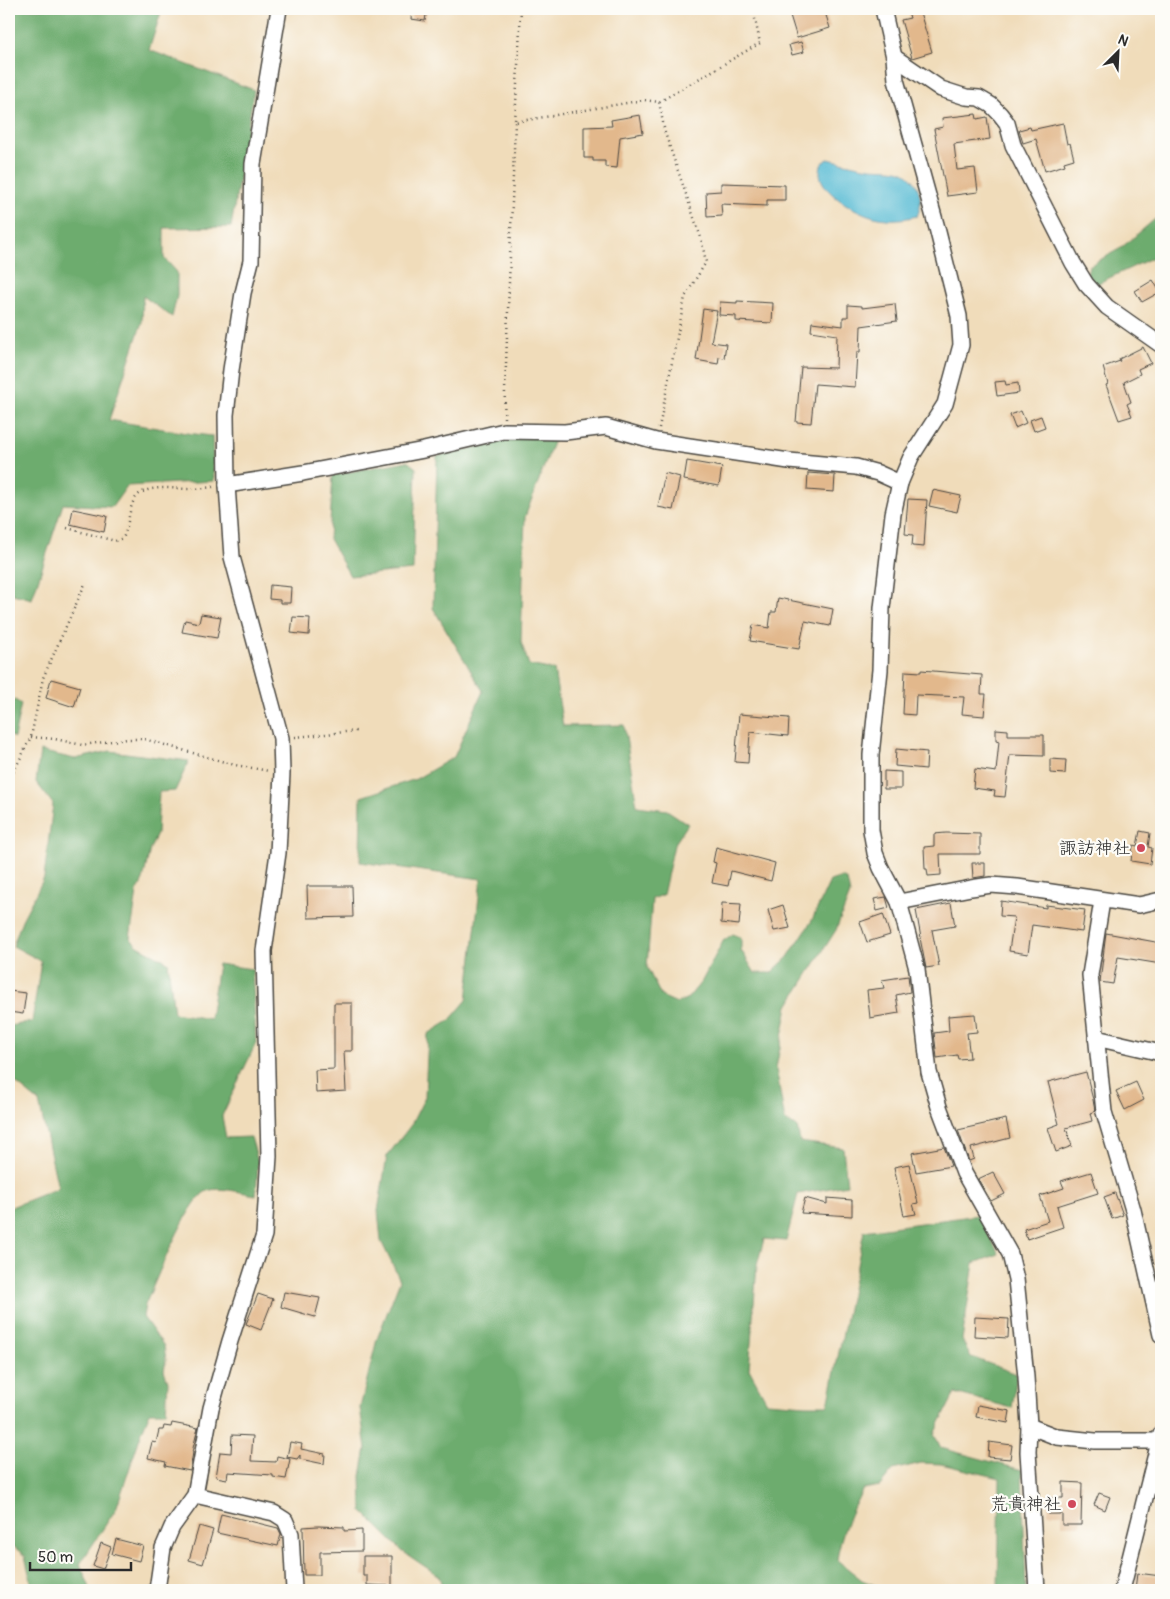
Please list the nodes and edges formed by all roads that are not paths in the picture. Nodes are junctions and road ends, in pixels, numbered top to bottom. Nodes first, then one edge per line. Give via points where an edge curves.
1 (279, 9) edge
2 (883, 9) edge
3 (894, 57) junction
4 (1161, 345) edge
5 (900, 483) junction
6 (227, 485) junction
7 (1161, 900) edge
8 (1102, 901) junction
9 (899, 902) junction
10 (1096, 1038) junction
11 (1161, 1053) edge
12 (1161, 1335) edge
13 (1029, 1426) junction
14 (1161, 1439) edge
15 (195, 1495) junction
16 (157, 1590) edge
17 (294, 1590) edge
18 (1037, 1590) edge
19 (1122, 1590) edge

1 - 6 street via 253,164 251,261 243,293 226,415
2 - 3 street
3 - 4 street via 941,89 979,98 1000,114 1086,284 1107,307
3 - 5 street via 896,80 959,316 960,345 945,404 911,457
5 - 6 street via 856,467 656,441 606,427 565,432 504,431 303,474
5 - 9 street via 893,514 882,608 870,786 875,853
6 - 15 street via 232,557 281,738 282,772 278,853 264,951 269,1156 264,1235 211,1408
7 - 8 street via 1138,905
8 - 9 street via 1017,886 991,885
8 - 10 street via 1090,975
9 - 13 street via 917,969 929,1072 939,1107 964,1173 1010,1254 1020,1314
10 - 11 street
10 - 12 street via 1104,1112 1133,1210
13 - 14 street via 1057,1437 1095,1442
13 - 18 street
14 - 19 street
15 - 16 street via 172,1527 163,1548
15 - 17 street via 274,1513 286,1520 291,1534

